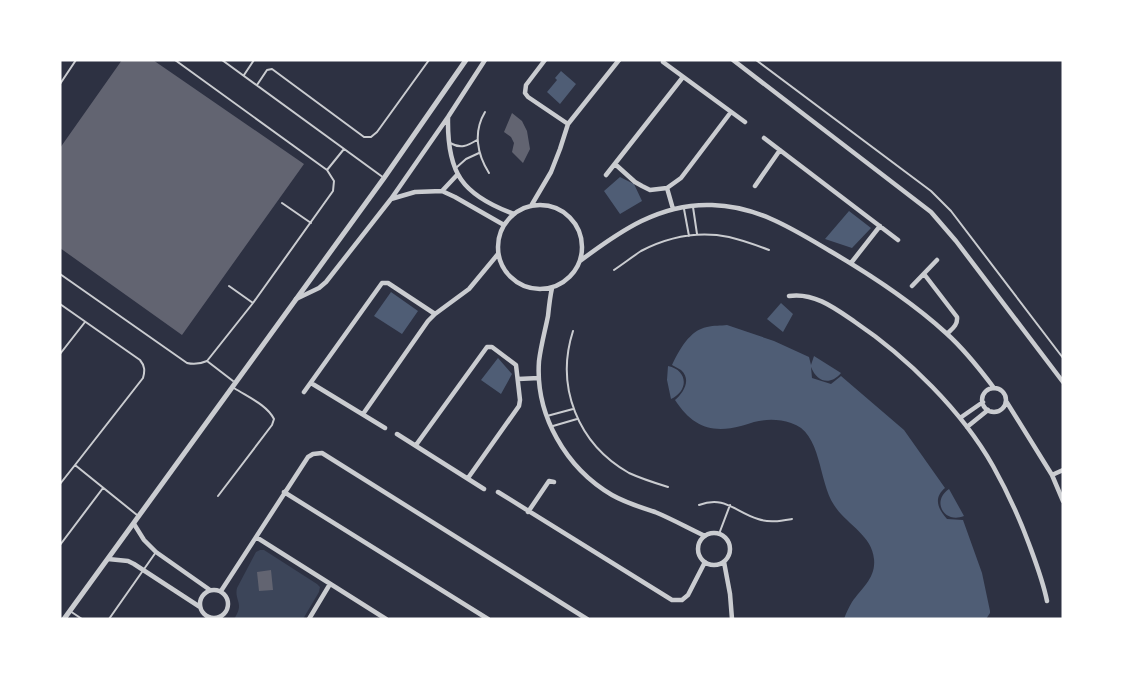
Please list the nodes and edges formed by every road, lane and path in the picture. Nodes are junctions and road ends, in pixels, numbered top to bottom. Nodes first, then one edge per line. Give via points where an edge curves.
1 (76, 60) edge
2 (175, 60) edge
3 (222, 60) edge
4 (231, 60) edge
5 (254, 60) edge
6 (429, 60) edge
7 (466, 60) edge
8 (485, 60) edge
9 (545, 60) edge
10 (619, 60) edge
11 (733, 60) edge
12 (756, 60) edge
13 (663, 62) dead end
14 (227, 64) junction
15 (243, 76) junction
16 (683, 77) junction
17 (60, 84) edge
18 (257, 85) junction
19 (485, 112) dead end
20 (731, 112) junction
21 (448, 117) junction
22 (745, 122) dead end
23 (568, 124) junction
24 (764, 138) dead end
25 (477, 140) junction
26 (448, 142) junction
27 (344, 149) junction
28 (780, 150) junction
29 (480, 153) junction
30 (615, 164) junction
31 (455, 169) junction
32 (327, 170) junction
33 (489, 173) dead end
34 (457, 175) junction
35 (606, 175) dead end
36 (384, 178) junction
37 (755, 186) dead end
38 (668, 188) junction
39 (442, 191) junction
40 (391, 199) junction
41 (282, 203) dead end
42 (531, 206) junction
43 (693, 206) junction
44 (683, 207) junction
45 (673, 209) junction
46 (514, 214) junction
47 (311, 223) junction
48 (504, 225) junction
49 (880, 226) junction
50 (697, 234) junction
51 (688, 236) junction
52 (898, 240) dead end
53 (769, 250) dead end
54 (498, 254) junction
55 (937, 260) dead end
56 (580, 261) junction
57 (851, 263) junction
58 (614, 270) dead end
59 (60, 274) edge
60 (924, 274) junction
61 (229, 286) dead end
62 (912, 286) dead end
63 (552, 288) junction
64 (789, 296) dead end
65 (296, 299) junction
66 (253, 303) junction
67 (60, 304) edge
68 (435, 314) junction
69 (85, 321) junction
70 (573, 331) dead end
71 (947, 334) junction
72 (60, 354) edge
73 (1063, 358) edge
74 (207, 361) junction
75 (539, 378) junction
76 (518, 379) junction
77 (1063, 382) edge
78 (311, 383) junction
79 (233, 385) junction
80 (994, 388) junction
81 (304, 392) dead end
82 (1006, 401) junction
83 (983, 402) junction
84 (573, 409) junction
85 (988, 410) junction
86 (363, 414) junction
87 (547, 416) junction
88 (960, 418) junction
89 (577, 419) junction
90 (551, 427) junction
91 (967, 427) junction
92 (385, 428) dead end
93 (397, 434) dead end
94 (416, 445) junction
95 (75, 465) junction
96 (1063, 470) edge
97 (1052, 475) junction
98 (468, 478) junction
99 (554, 482) dead end
100 (60, 484) edge
101 (668, 487) dead end
102 (103, 488) junction
103 (484, 489) dead end
104 (284, 492) junction
105 (498, 492) dead end
106 (218, 496) dead end
107 (1063, 501) edge
108 (699, 505) dead end
109 (730, 505) junction
110 (528, 512) junction
111 (139, 517) junction
112 (792, 519) dead end
113 (134, 524) junction
114 (719, 534) junction
115 (705, 536) junction
116 (256, 537) junction
117 (60, 545) edge
118 (156, 552) junction
119 (108, 559) junction
120 (705, 562) junction
121 (724, 562) junction
122 (144, 570) junction
123 (330, 584) junction
124 (210, 590) junction
125 (221, 591) junction
126 (1047, 601) dead end
127 (200, 608) junction
128 (70, 611) junction
129 (203, 617) edge
130 (64, 619) edge
131 (82, 619) edge
132 (109, 619) edge
133 (309, 619) edge
134 (386, 619) edge
135 (488, 619) edge
136 (586, 619) edge
137 (732, 619) edge

1 - 17 lane
2 - 32 lane
3 - 14 lane
4 - 14 lane
5 - 15 lane
6 - 18 lane via 371,137 364,137 272,69
7 - 36 street
8 - 21 street
9 - 23 street via 526,85 525,93
10 - 23 street
11 - 77 street via 931,212
12 - 73 lane via 931,191 951,211
13 - 16 street
14 - 15 lane
15 - 18 lane
16 - 20 street
16 - 30 street
18 - 27 lane
19 - 25 lane via 478,125
20 - 22 street
20 - 38 street via 681,178
21 - 26 street
21 - 40 street
23 - 42 street via 551,172
24 - 28 street
25 - 26 lane via 461,147
25 - 29 lane
26 - 31 street
27 - 32 lane
27 - 36 lane
28 - 37 street
28 - 49 street
29 - 31 lane
29 - 33 lane
30 - 35 street
30 - 38 street via 650,190
31 - 34 street
32 - 47 lane via 334,181 333,191
34 - 39 street
34 - 46 street via 481,199
36 - 65 street
38 - 45 street
39 - 40 street via 415,192
39 - 48 street
40 - 65 street via 326,282
41 - 47 lane
42 - 46 street
42 - 56 street via 544,205 567,214 581,236
43 - 44 street
43 - 50 lane
43 - 57 street via 751,210 792,228
44 - 45 street
44 - 51 lane
45 - 56 street via 638,222
46 - 48 street
47 - 66 lane
48 - 54 street
49 - 52 street
49 - 57 street
50 - 51 lane
50 - 53 lane via 729,237
51 - 58 lane via 652,246
54 - 63 street via 503,268 524,287
54 - 68 street via 469,289
55 - 60 street
56 - 63 street via 569,278
57 - 71 street via 894,291
59 - 74 lane via 187,363
60 - 62 street
60 - 71 street via 957,316 956,325
61 - 66 lane
63 - 75 street
64 - 88 street via 807,296 824,303 868,330 917,372
65 - 79 street
66 - 74 lane
67 - 69 lane
68 - 78 street via 382,283
68 - 86 street
69 - 72 lane
69 - 95 lane via 140,360 144,372
70 - 84 lane via 567,371
71 - 80 street
74 - 79 lane
75 - 76 street
75 - 87 street
76 - 94 street via 516,365 488,346
76 - 98 street via 519,406
78 - 81 street
78 - 86 street
79 - 106 lane via 274,419
79 - 111 street
80 - 82 street via 1002,390
80 - 83 street via 984,394
82 - 85 street via 999,410
82 - 97 street
83 - 85 street
83 - 88 street
84 - 87 lane
84 - 89 lane
85 - 91 street
86 - 92 street
87 - 90 street
88 - 91 street
89 - 90 lane
89 - 101 lane via 597,447 620,467
90 - 115 street via 568,455 597,485 630,504
91 - 126 street via 992,464 1020,520
93 - 94 street
94 - 98 street
95 - 100 lane
95 - 102 lane
96 - 97 street
97 - 107 street
98 - 103 street
99 - 110 street via 549,481
102 - 111 lane
102 - 117 lane
104 - 116 street
104 - 135 street
104 - 136 street via 308,457 322,453
105 - 110 street
108 - 109 lane via 716,501
109 - 112 lane via 764,521
109 - 114 lane
110 - 120 street via 675,601 688,595
111 - 113 street
113 - 118 street
113 - 119 street
114 - 115 street
114 - 121 street via 727,539 730,549
115 - 120 street via 698,547
116 - 123 street
116 - 125 street
118 - 122 lane
118 - 124 street
119 - 122 street via 128,561
119 - 128 street
120 - 121 street
121 - 137 street
122 - 127 street
122 - 132 lane
123 - 133 street
123 - 134 street
124 - 125 street
124 - 127 street via 202,594
125 - 129 street via 227,598 226,612 214,618
127 - 129 street
128 - 130 street
128 - 131 lane

